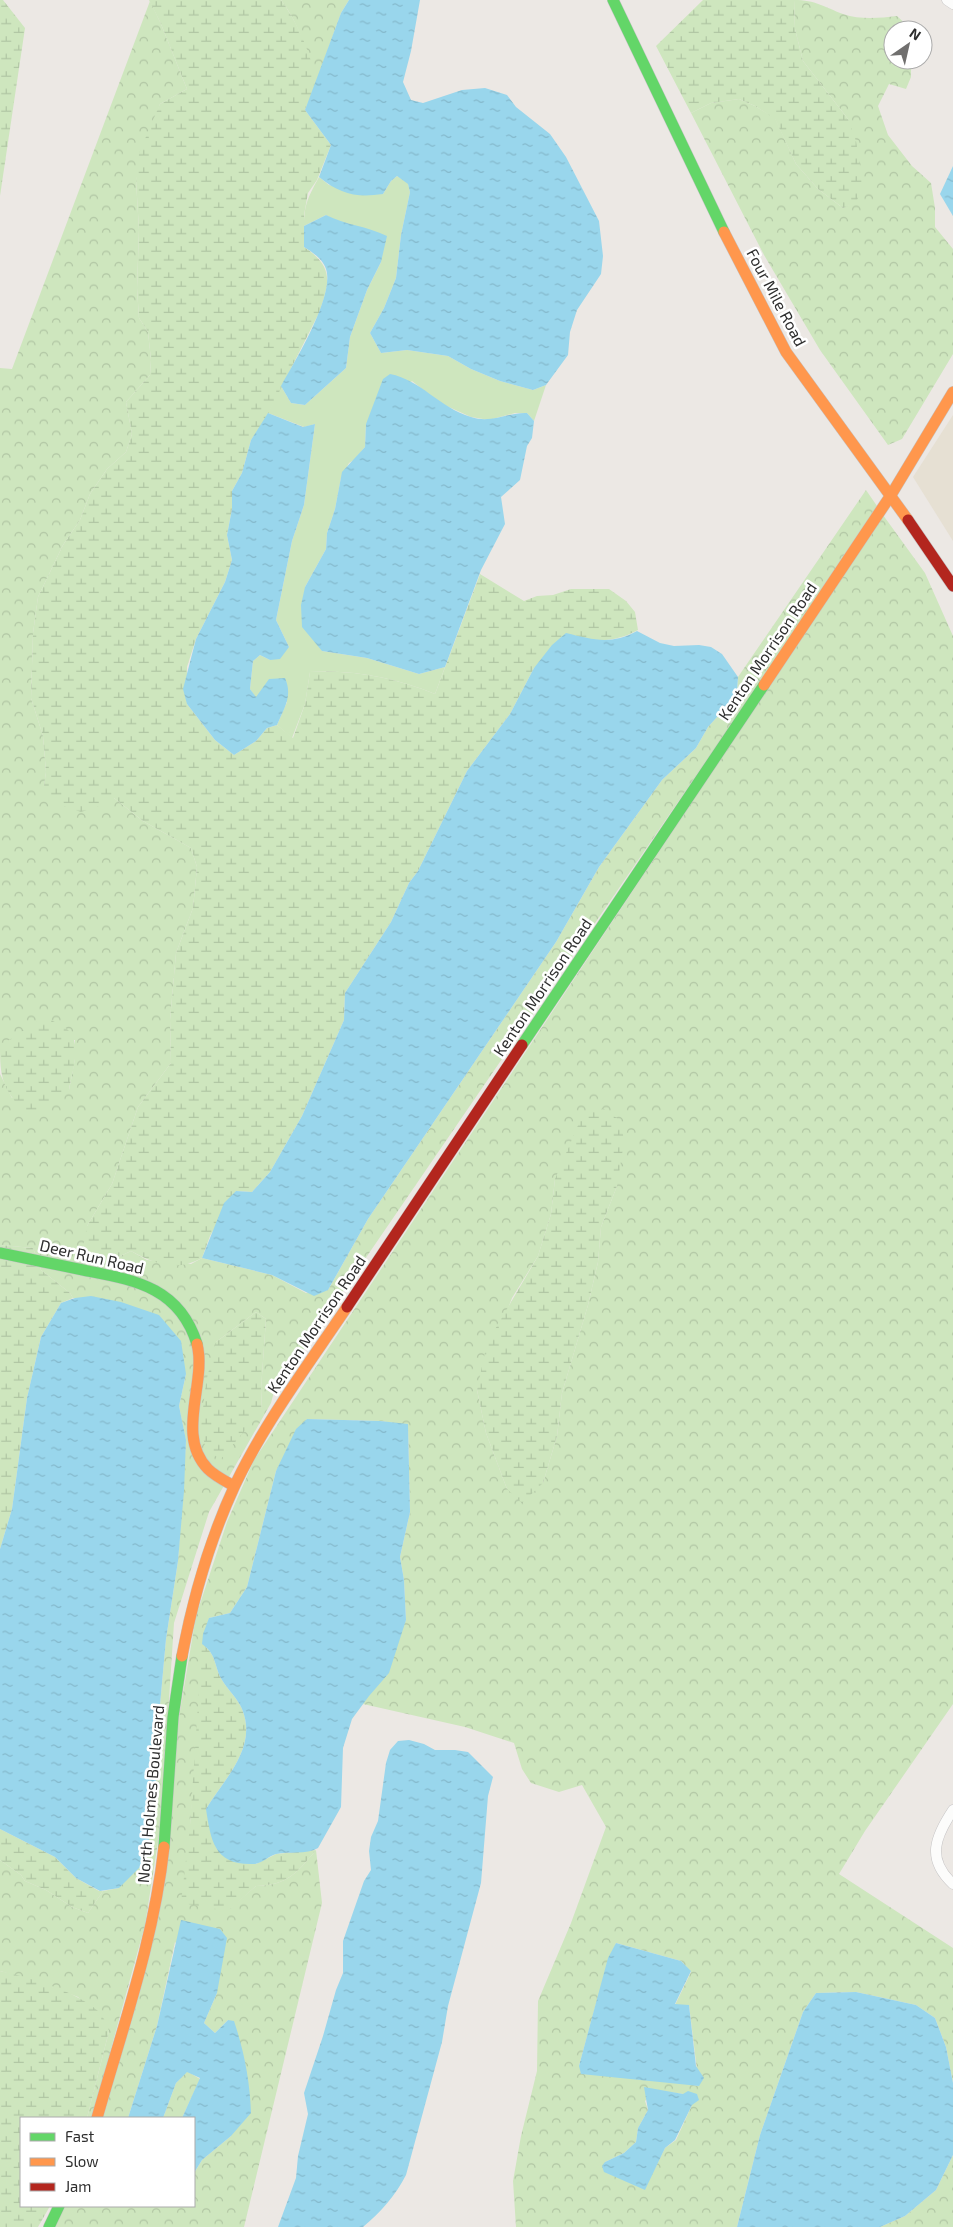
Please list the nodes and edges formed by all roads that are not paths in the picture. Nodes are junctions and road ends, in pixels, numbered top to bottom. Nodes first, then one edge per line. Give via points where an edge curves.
1 (613, 0) edge
2 (946, 0) edge
3 (953, 4) edge
4 (953, 392) edge
5 (890, 495) junction
6 (953, 586) edge
7 (0, 1253) edge
8 (234, 1486) junction
9 (190, 1617) joint
10 (953, 1810) edge
11 (953, 1884) edge
12 (97, 2117) edge
13 (59, 2207) edge
14 (49, 2227) edge

1 - 5 main road, Four Mile Road via 719,222 786,352
2 - 3 street
4 - 5 main road, Kenton Morrison Road
5 - 6 main road, Four Mile Road
5 - 8 main road, Kenton Morrison Road via 285,1400
7 - 8 main road, Deer Run Road via 136,1281 167,1297 185,1318 199,1352 192,1430 195,1447 204,1465
8 - 9 main road, Kenton Morrison Road
9 - 12 main road, North Holmes Boulevard via 179,1670 157,1892
10 - 11 street via 940,1829 935,1848 940,1869
13 - 14 main road

